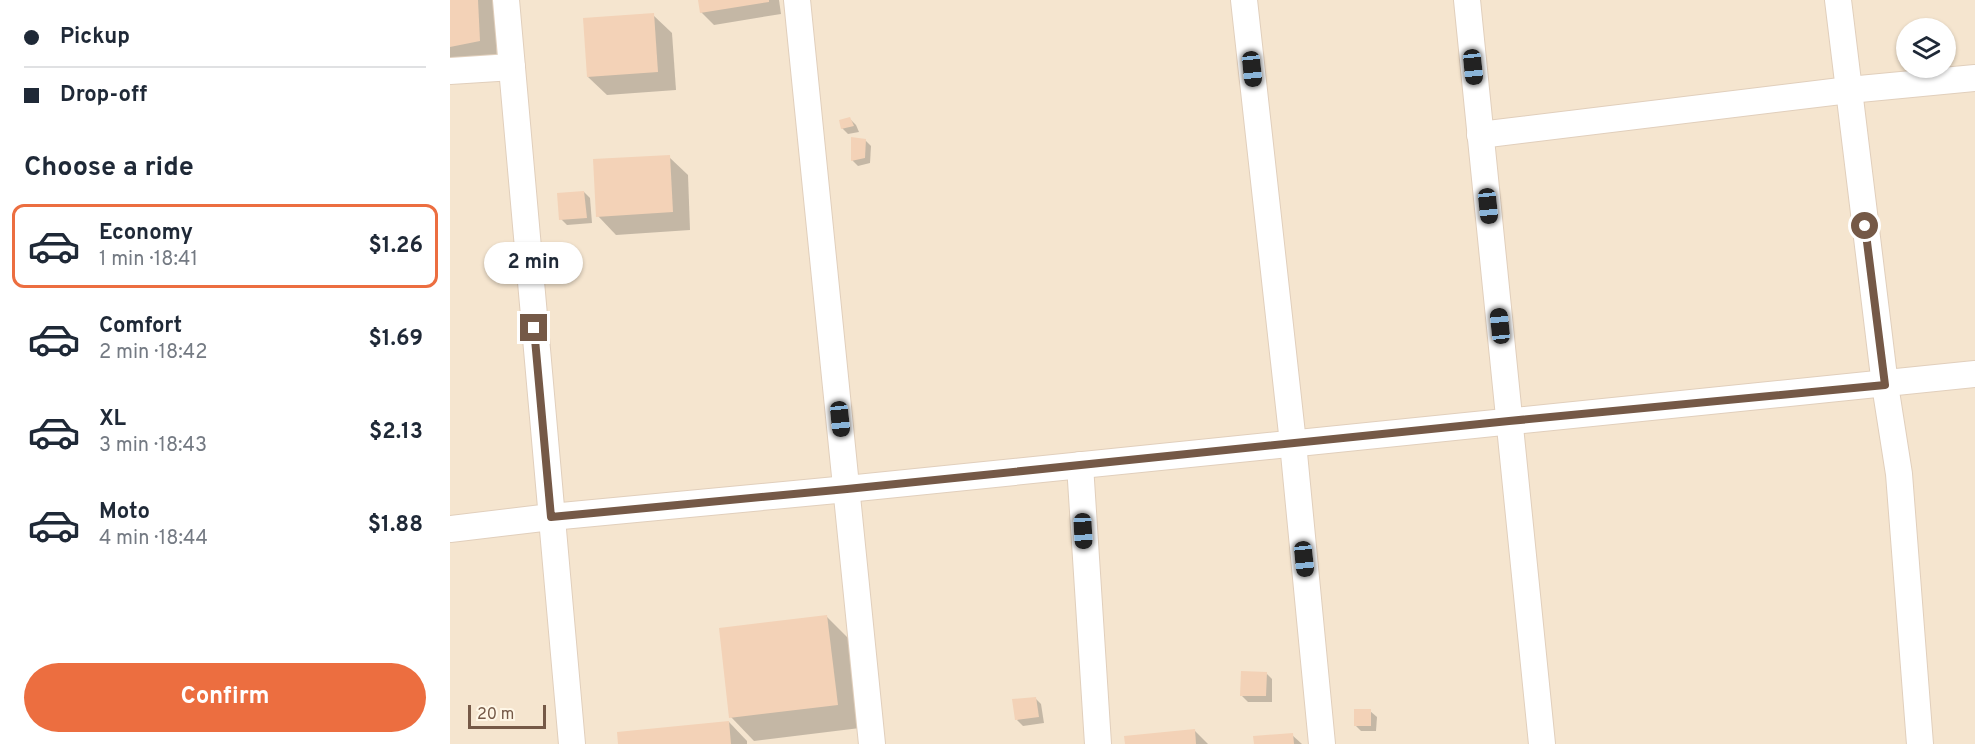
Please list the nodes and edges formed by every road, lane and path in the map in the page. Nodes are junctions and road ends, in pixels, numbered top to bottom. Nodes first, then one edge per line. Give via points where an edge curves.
1 (506, 0) edge
2 (797, 0) edge
3 (1244, 0) edge
4 (1467, 0) edge
5 (1838, 0) edge
6 (512, 67) junction
7 (450, 70) edge
8 (1975, 78) edge
9 (1849, 90) junction
10 (1480, 135) junction
11 (1975, 374) edge
12 (1885, 385) junction
13 (1509, 421) junction
14 (1293, 443) junction
15 (1080, 465) junction
16 (847, 489) junction
17 (551, 517) junction
18 (450, 529) edge
19 (572, 744) edge
20 (872, 744) edge
21 (1098, 744) edge
22 (1322, 744) edge
23 (1542, 744) edge
24 (1920, 744) edge

1 - 6 street
2 - 16 street
3 - 14 street
4 - 10 street
5 - 9 street
6 - 7 street
6 - 17 street
8 - 9 street
9 - 10 street
9 - 12 street
10 - 13 street
11 - 12 street
12 - 13 street
12 - 24 street via 1899,474
13 - 14 street
13 - 23 street
14 - 15 street
14 - 22 street
15 - 16 street
15 - 21 street
16 - 17 street
16 - 20 street
17 - 18 street
17 - 19 street

